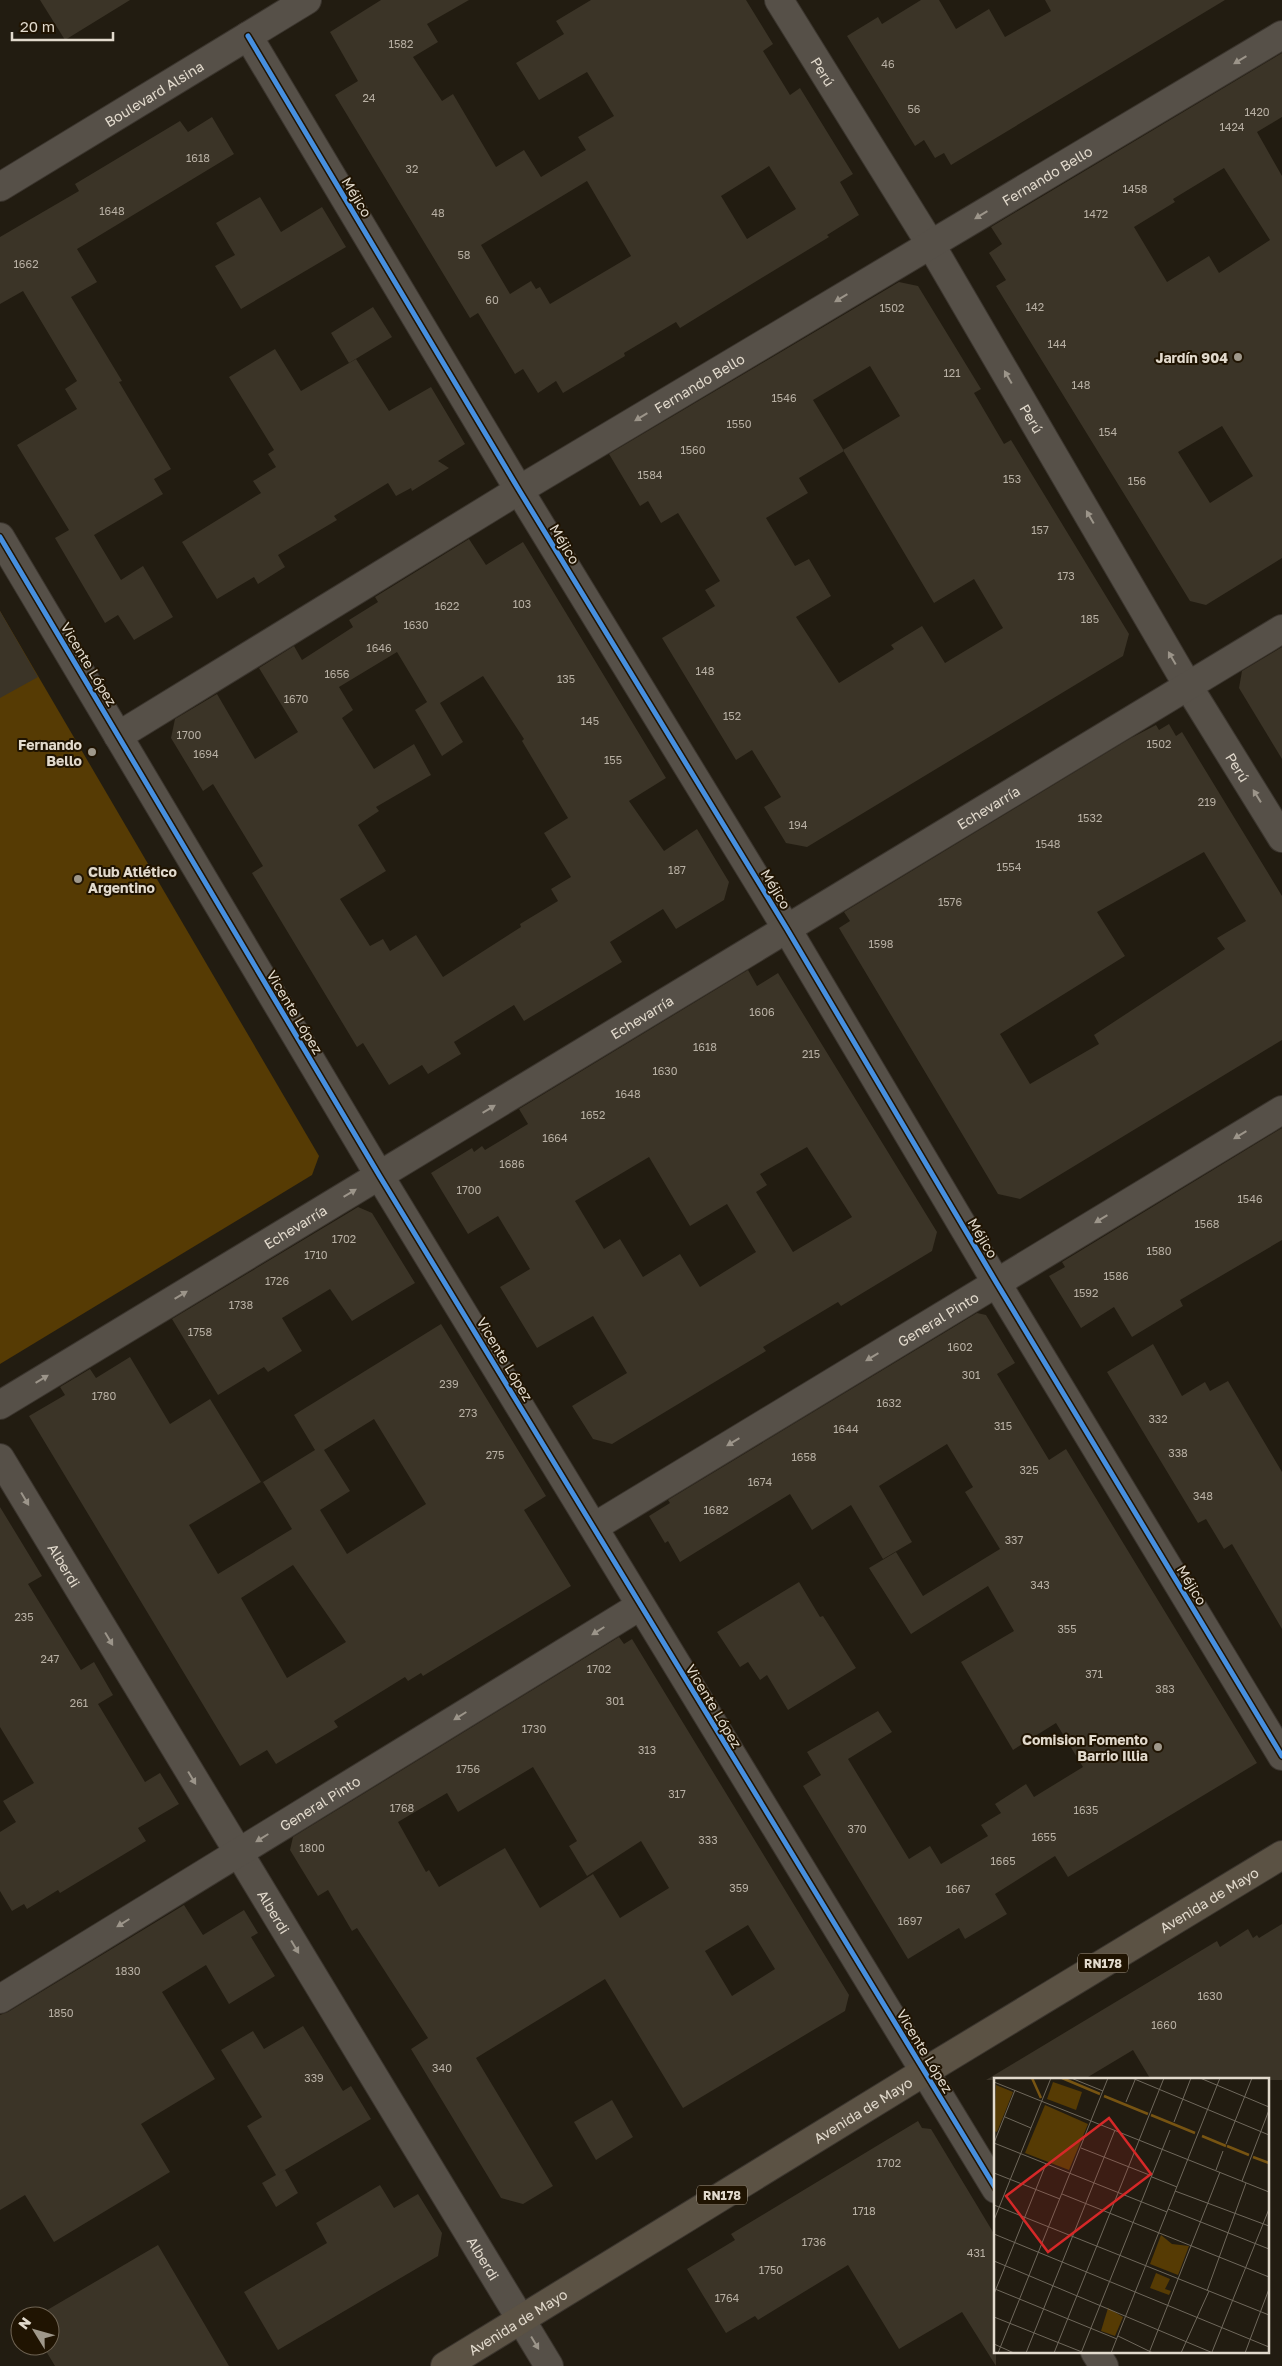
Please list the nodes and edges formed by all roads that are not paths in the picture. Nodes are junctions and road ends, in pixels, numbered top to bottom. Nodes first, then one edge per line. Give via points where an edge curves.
1 (307, 0) edge
2 (779, 0) edge
3 (1282, 35) edge
4 (248, 36) junction
5 (0, 187) edge
6 (931, 245) junction
7 (519, 490) junction
8 (0, 537) edge
9 (1282, 629) edge
10 (1188, 686) junction
11 (118, 736) junction
12 (1282, 838) edge
13 (787, 929) junction
14 (1282, 1110) edge
15 (379, 1175) junction
16 (996, 1282) junction
17 (0, 1404) edge
18 (0, 1458) edge
19 (594, 1527) junction
20 (640, 1606) junction
21 (1282, 1756) edge
22 (237, 1853) junction
23 (1282, 1855) edge
24 (0, 1999) edge
25 (924, 2072) junction
26 (994, 2186) edge
27 (521, 2319) junction
28 (1097, 2354) edge
29 (445, 2366) edge
30 (549, 2366) edge
31 (1104, 2366) edge

1 - 4 street, Boulevard Alsina
2 - 6 street, Perú
3 -> 6 street, Fernando Bello
4 - 5 street, Boulevard Alsina
4 - 7 street, Méjico
6 -> 7 street, Fernando Bello
10 -> 6 street, Perú
7 - 11 street, Fernando Bello
7 - 13 street, Méjico
8 - 11 street, Vicente López
9 - 10 street, Echevarría
12 -> 10 street, Perú
10 - 13 street, Echevarría
11 - 15 street, Vicente López
15 -> 13 street, Echevarría
13 - 16 street, Méjico
14 -> 16 street, General Pinto
17 -> 15 street, Echevarría
15 - 19 street, Vicente López
16 -> 19 street, General Pinto
16 - 21 street, Méjico
18 -> 22 street, Alberdi
19 - 20 street, Vicente López
20 -> 22 street, General Pinto
20 - 25 street, Vicente López
22 -> 24 street, General Pinto
22 -> 27 street, Alberdi
23 - 25 main road, Avenida de Mayo / RN178
25 - 26 street, Vicente López
25 - 27 main road, Avenida de Mayo / RN178
27 - 29 main road, Avenida de Mayo / RN178
27 -> 30 street, Alberdi
28 - 31 street

